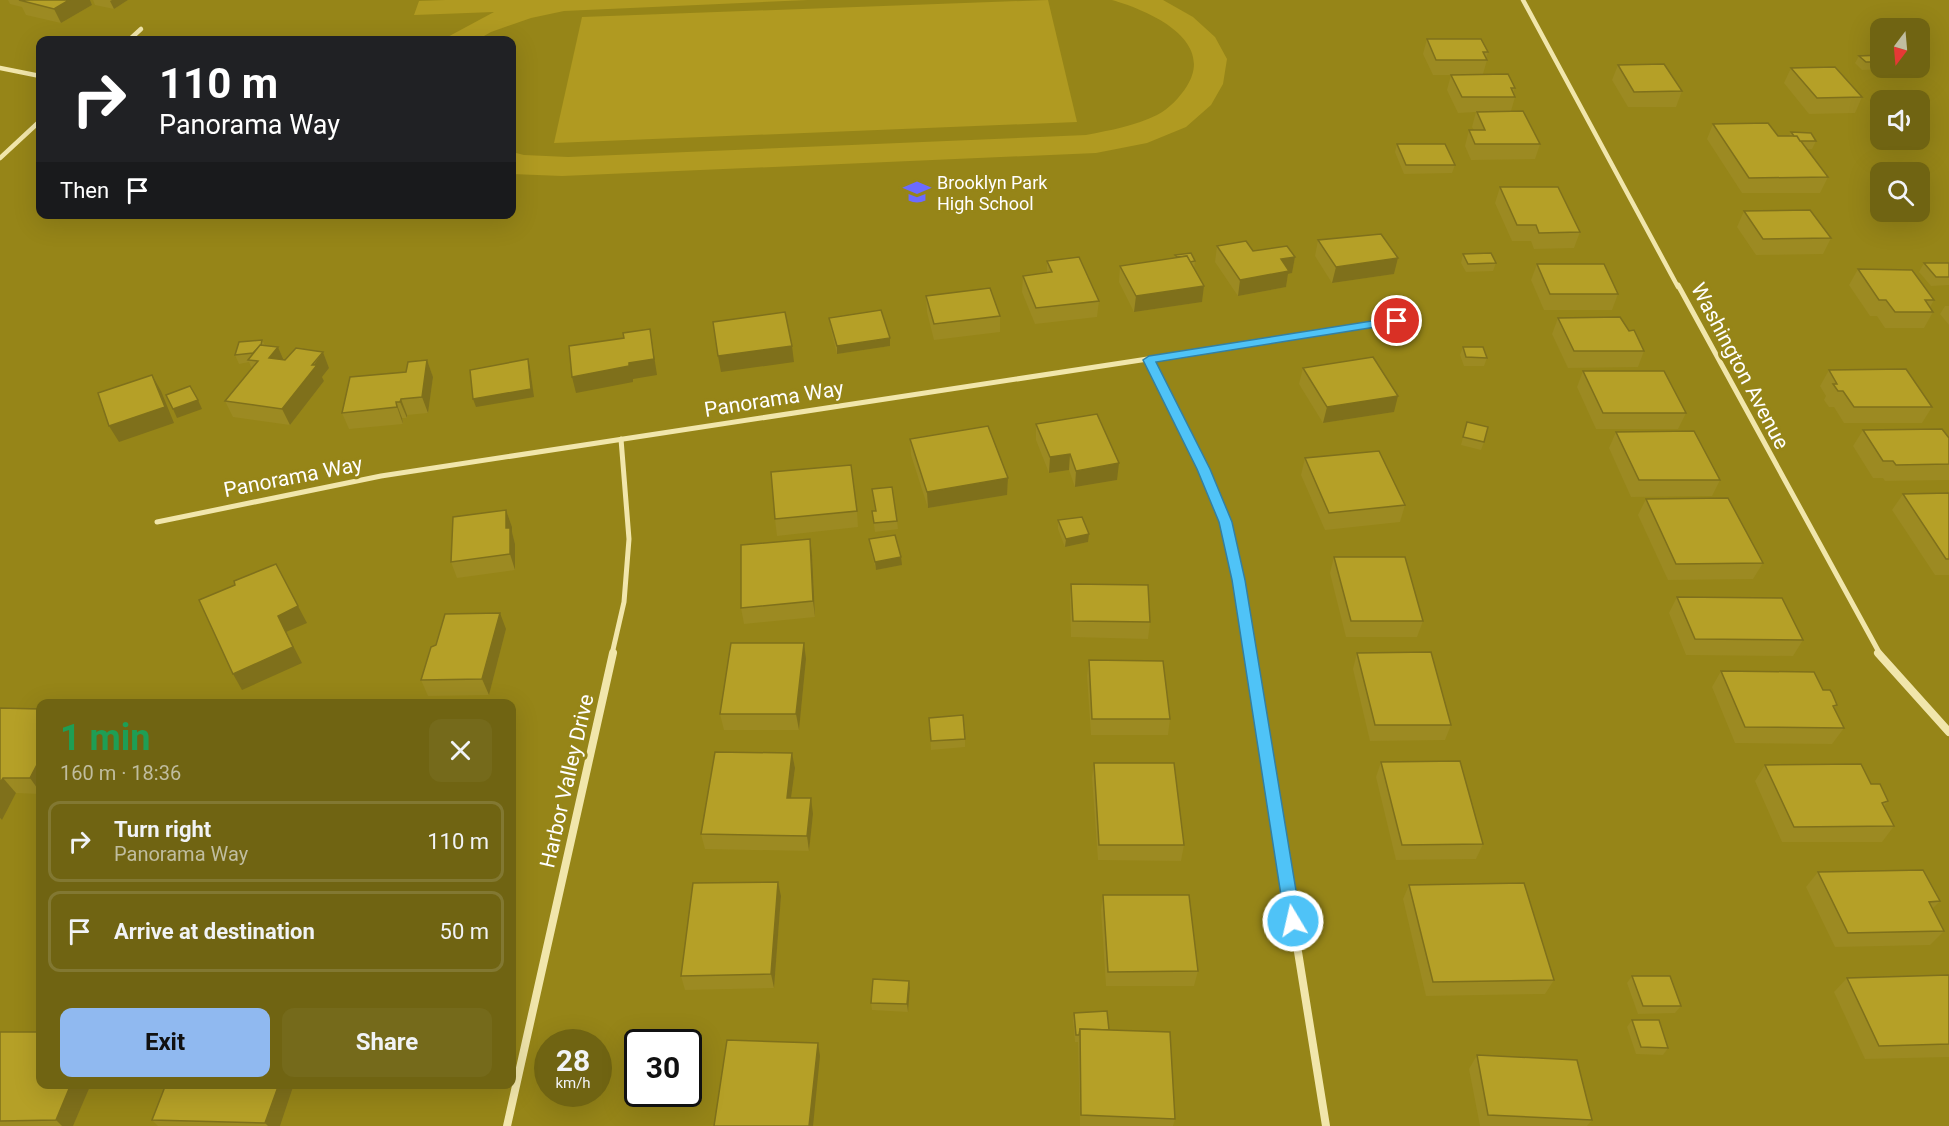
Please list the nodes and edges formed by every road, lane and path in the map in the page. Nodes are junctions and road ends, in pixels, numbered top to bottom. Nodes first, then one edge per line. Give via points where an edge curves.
1 (1523, 0) edge
2 (141, 29) dead end
3 (133, 36) edge
4 (0, 68) edge
5 (36, 75) edge
6 (36, 125) edge
7 (0, 158) edge
8 (1397, 321) dead end
9 (1149, 360) junction
10 (621, 439) junction
11 (157, 522) dead end
12 (1949, 732) edge
13 (516, 1086) edge
14 (515, 1089) edge
15 (507, 1126) edge
16 (1326, 1126) edge

1 - 12 street, Washington Avenue via 1874,648
2 - 3 street
4 - 5 street
6 - 7 street
8 - 9 street, Panorama Way
9 - 10 street, Panorama Way
9 - 16 street via 1226,522 1239,580
10 - 11 street, Panorama Way via 381,476
10 - 13 street, Harbor Valley Drive via 628,539 624,602
14 - 15 street, Harbor Valley Drive

